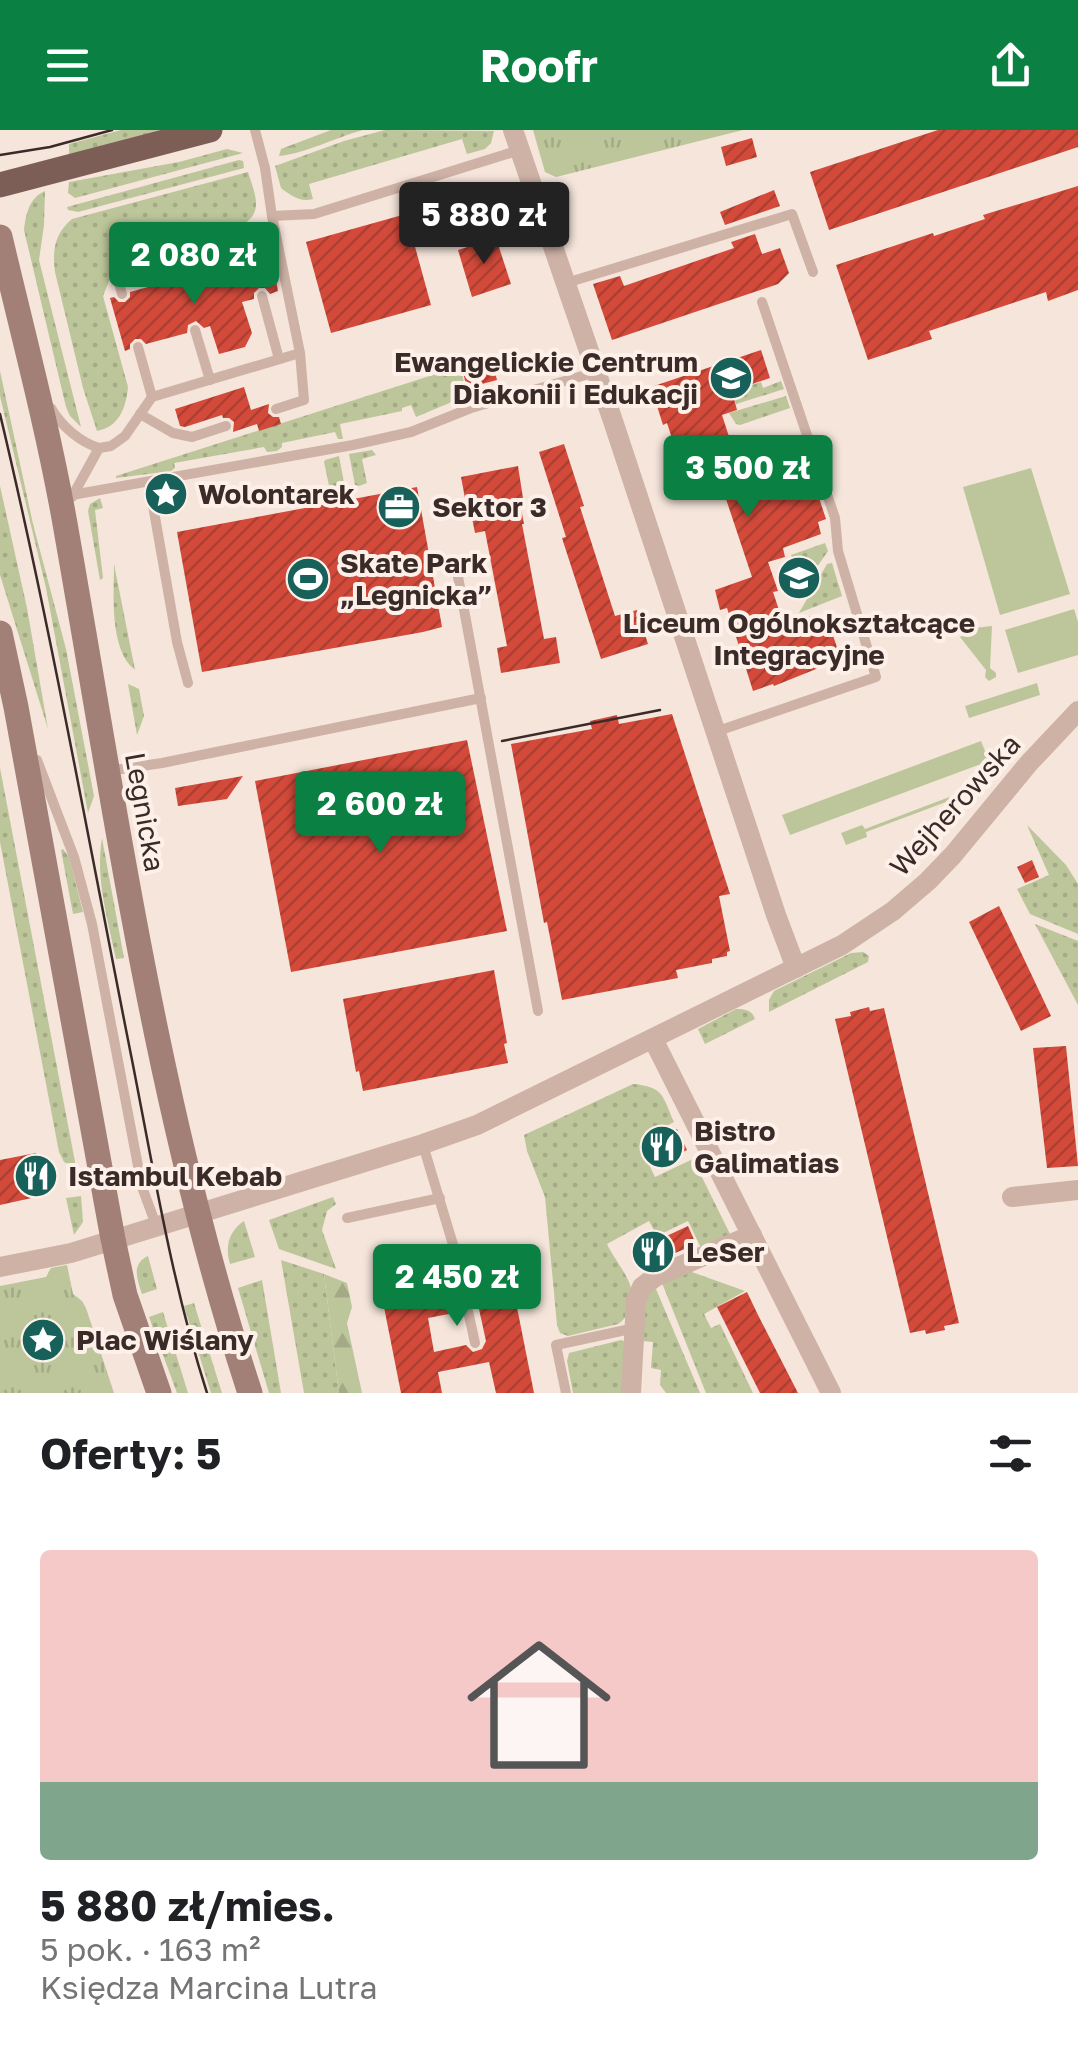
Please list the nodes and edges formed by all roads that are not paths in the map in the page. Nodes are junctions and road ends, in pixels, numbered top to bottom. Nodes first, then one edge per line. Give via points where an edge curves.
1 (210, 130) edge
2 (255, 130) edge
3 (517, 140) edge
4 (0, 185) edge
5 (272, 216) junction
6 (276, 230) junction
7 (0, 237) edge
8 (246, 240) junction
9 (175, 262) junction
10 (254, 269) dead end
11 (812, 272) dead end
12 (180, 278) dead end
13 (566, 283) junction
14 (122, 294) dead end
15 (262, 296) dead end
16 (762, 302) dead end
17 (195, 330) dead end
18 (138, 347) dead end
19 (300, 352) junction
20 (279, 360) junction
21 (31, 365) junction
22 (596, 372) junction
23 (210, 380) junction
24 (152, 397) junction
25 (276, 409) dead end
26 (140, 414) junction
27 (226, 426) dead end
28 (99, 448) junction
29 (149, 483) junction
30 (68, 504) junction
31 (456, 566) dead end
32 (1, 642) edge
33 (188, 683) dead end
34 (481, 698) junction
35 (16, 708) junction
36 (1078, 711) edge
37 (714, 732) junction
38 (107, 771) junction
39 (796, 968) junction
40 (538, 1011) dead end
41 (653, 1038) junction
42 (423, 1144) junction
43 (1078, 1190) edge
44 (1012, 1197) dead end
45 (440, 1198) junction
46 (198, 1213) junction
47 (347, 1218) dead end
48 (156, 1225) junction
49 (752, 1235) junction
50 (113, 1239) junction
51 (0, 1267) edge
52 (461, 1271) dead end
53 (468, 1311) dead end
54 (635, 1328) junction
55 (474, 1343) dead end
56 (159, 1393) edge
57 (250, 1393) edge
58 (566, 1393) edge
59 (631, 1393) edge
60 (831, 1393) edge

1 - 4 main road
2 - 5 lane
3 - 5 lane via 314,214
3 - 13 street
5 - 6 lane
6 - 8 lane
6 - 19 lane
7 - 21 main road, Legnicka
8 - 9 lane
8 - 10 lane
9 - 12 lane
9 - 14 lane via 118,280
11 - 13 lane via 792,214
13 - 22 street
15 - 20 lane
16 - 37 lane via 835,518 838,551 876,677
17 - 23 lane
18 - 24 lane
19 - 20 lane
19 - 25 lane via 304,400
20 - 23 lane
21 - 28 lane via 54,414
21 - 30 main road, Legnicka
22 - 29 lane via 411,432
22 - 37 street
23 - 24 lane
24 - 26 lane
26 - 27 lane via 192,436
26 - 28 lane via 125,436
28 - 30 lane
29 - 30 lane
29 - 33 lane
30 - 38 main road, Legnicka
31 - 34 lane
32 - 35 main road
34 - 38 lane
34 - 40 lane
35 - 48 lane via 74,857 142,1187
35 - 50 main road
36 - 39 street, Wejherowska via 928,880 863,931
37 - 39 street
38 - 46 main road, Legnicka via 154,1025
39 - 41 street, Wejherowska
41 - 42 street, Wejherowska via 478,1125
41 - 49 street
42 - 45 lane
42 - 46 street, Wejherowska
43 - 44 street
45 - 47 lane
45 - 52 lane
46 - 48 street, Wejherowska
46 - 57 main road, Legnicka
48 - 50 street, Wejherowska
49 - 54 street via 649,1280 636,1301
49 - 60 street
50 - 51 street, Wejherowska
50 - 56 main road
53 - 55 lane
54 - 58 lane via 556,1345
54 - 59 street

